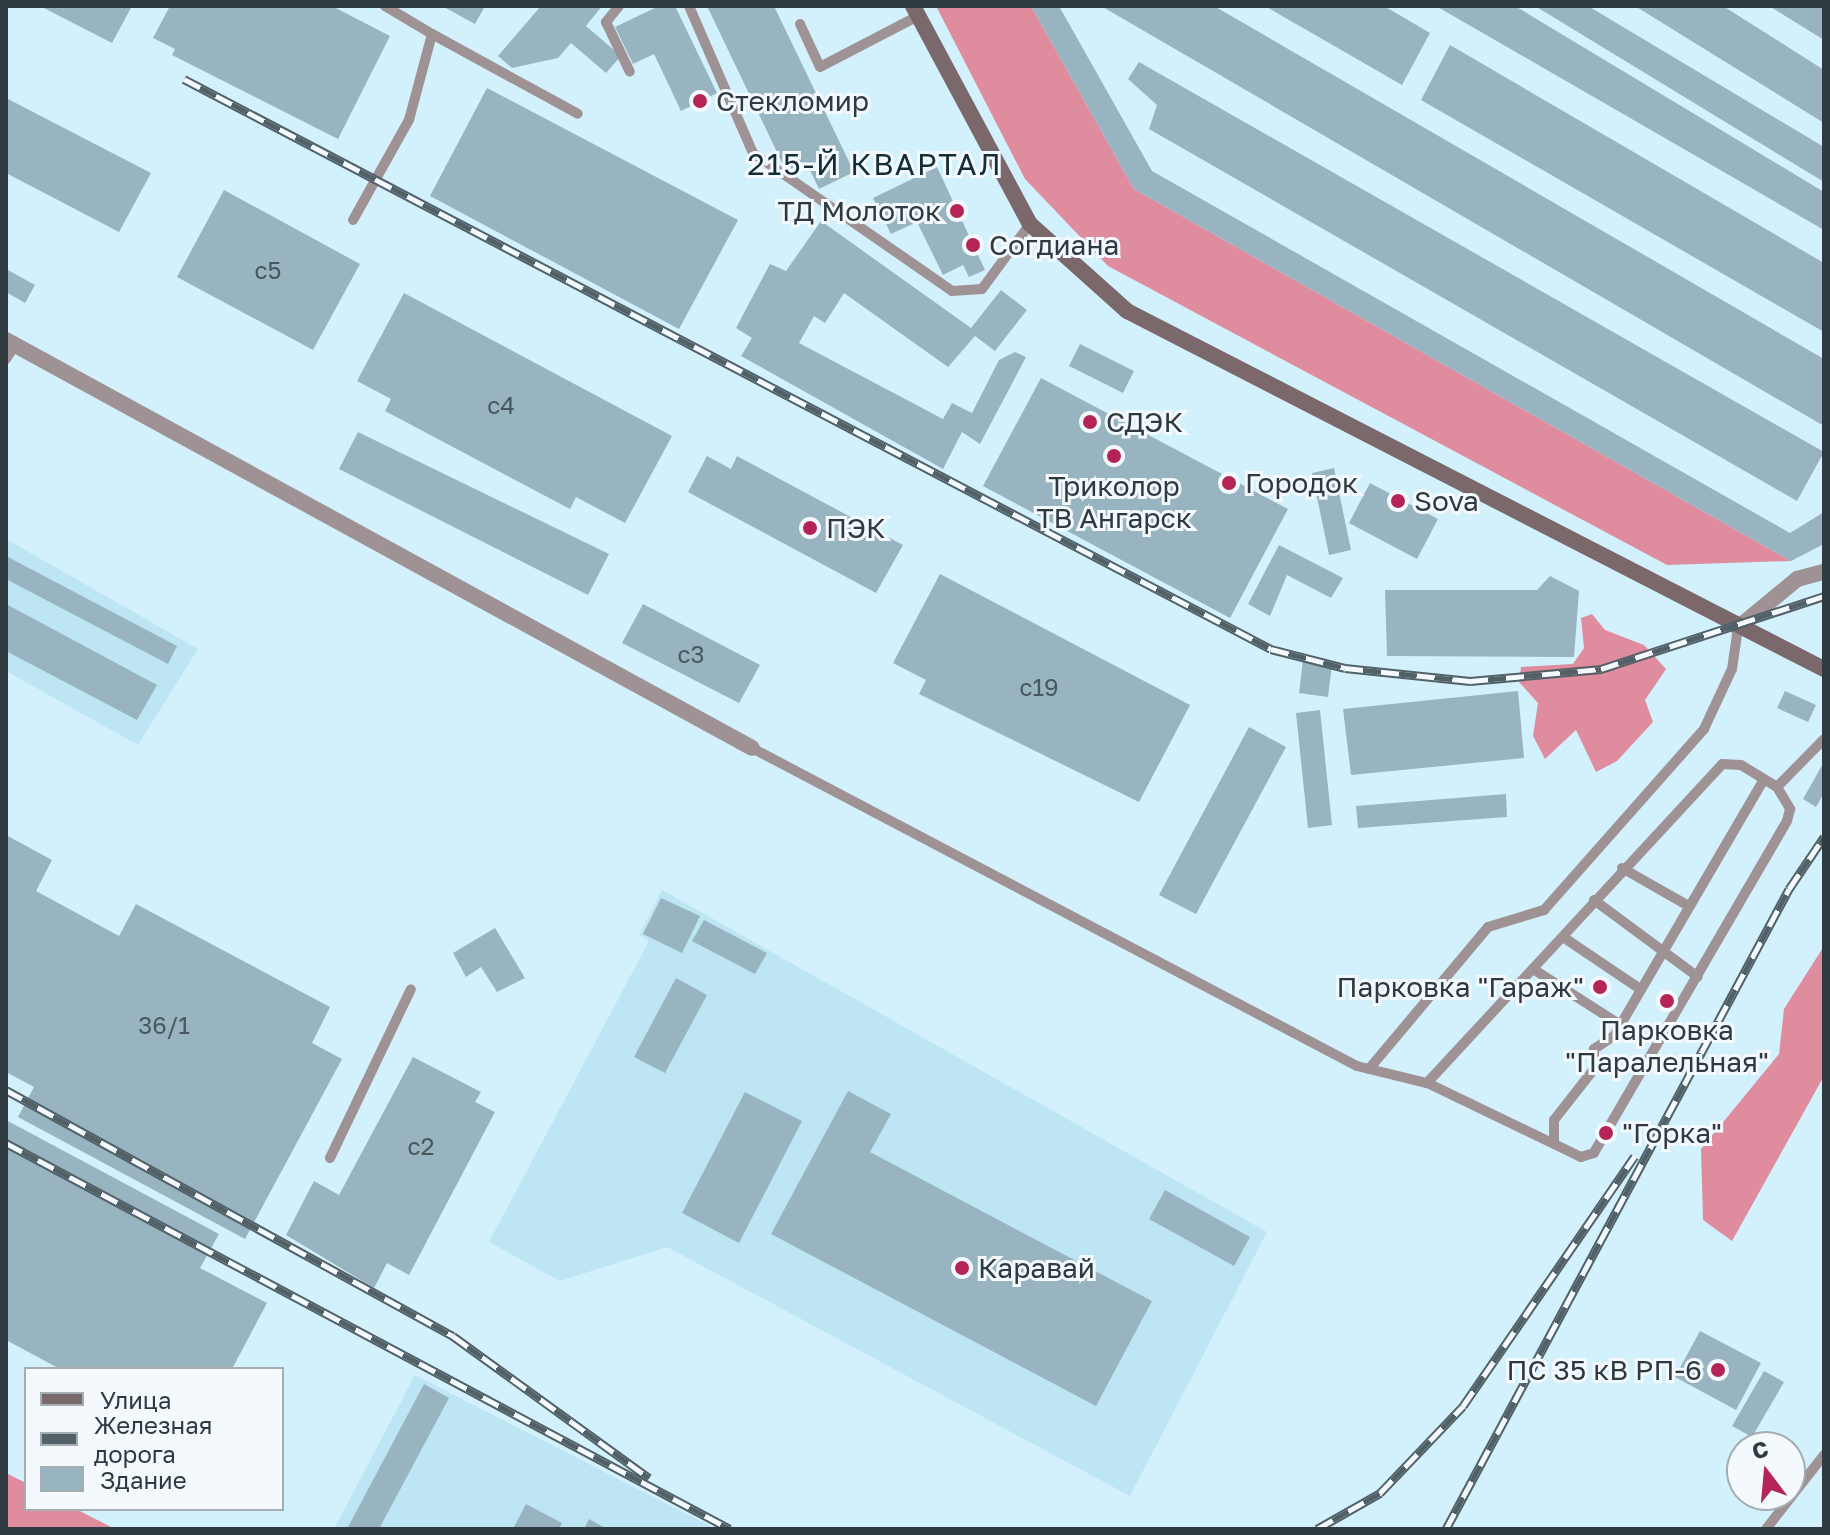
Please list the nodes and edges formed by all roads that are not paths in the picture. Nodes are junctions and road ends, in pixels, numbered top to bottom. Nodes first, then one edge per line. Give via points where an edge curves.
1 (385, 6) edge
2 (619, 6) edge
3 (689, 6) edge
4 (916, 11) edge
5 (800, 24) dead end
6 (432, 34) junction
7 (630, 72) dead end
8 (578, 114) dead end
9 (353, 220) dead end
10 (1030, 224) junction
11 (9, 348) edge
12 (1824, 572) edge
13 (1738, 628) junction
14 (1824, 669) edge
15 (1824, 739) edge
16 (752, 748) joint
17 (1763, 781) junction
18 (1777, 787) junction
19 (1622, 868) junction
20 (1594, 900) junction
21 (1687, 905) junction
22 (1563, 937) junction
23 (1658, 952) junction
24 (1533, 969) junction
25 (1698, 977) junction
26 (1637, 987) junction
27 (411, 989) dead end
28 (1619, 1024) junction
29 (1369, 1069) junction
30 (1427, 1083) junction
31 (1554, 1141) junction
32 (330, 1158) dead end
33 (1824, 1455) edge
34 (1766, 1529) edge

1 - 6 lane
2 - 7 lane via 606,22
3 - 10 lane via 753,153 952,291 982,289
4 - 5 lane via 820,67
4 - 10 street
6 - 8 lane
6 - 9 lane via 409,120
10 - 13 street via 1127,311
11 - 16 street
12 - 13 street via 1765,601
13 - 14 street
13 - 29 lane via 1732,669 1704,729 1544,910 1488,927
15 - 18 lane
16 - 29 lane
17 - 18 lane
17 - 19 lane via 1741,765 1722,764
17 - 21 lane
18 - 25 lane via 1790,809 1787,821
19 - 20 lane
19 - 21 lane
20 - 22 lane
20 - 23 lane
21 - 23 lane
22 - 24 lane
22 - 26 lane
23 - 25 lane
23 - 26 lane
24 - 28 lane
24 - 30 lane
25 - 31 lane via 1594,1153 1581,1157
26 - 28 lane
27 - 32 lane
28 - 31 lane via 1594,1049 1594,1069 1570,1092 1571,1106 1554,1120
29 - 30 lane
30 - 31 lane
33 - 34 lane

